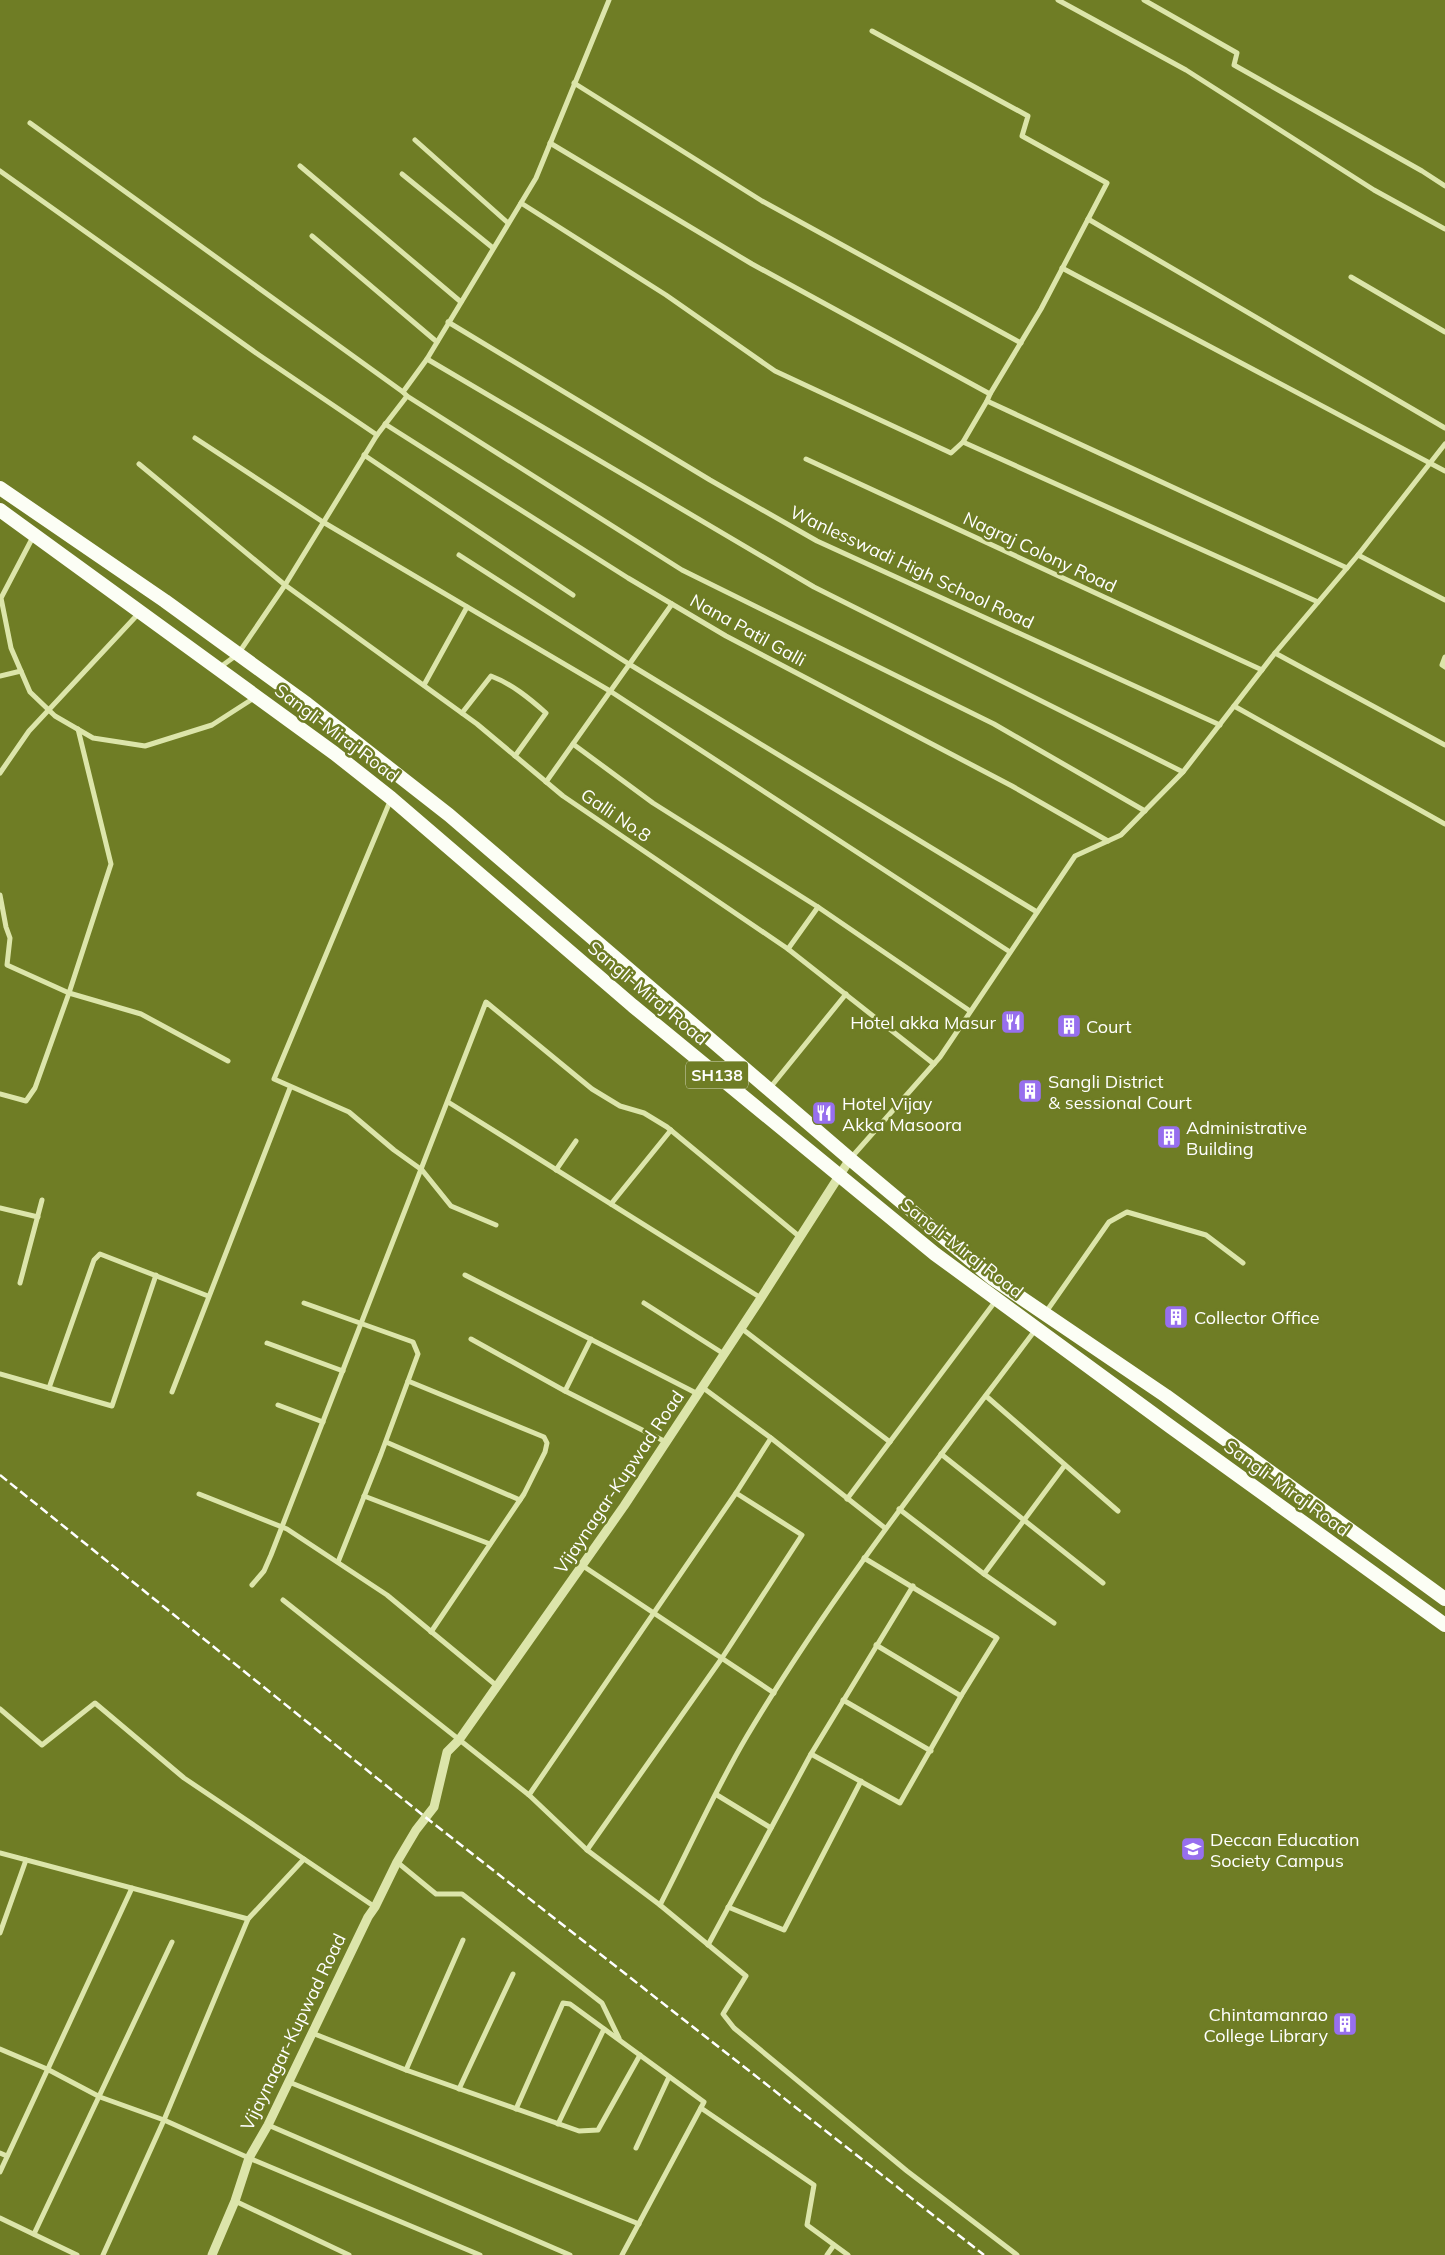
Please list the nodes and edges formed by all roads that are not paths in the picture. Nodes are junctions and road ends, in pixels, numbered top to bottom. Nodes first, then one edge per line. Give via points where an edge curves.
1 (609, 0) edge
2 (1058, 0) edge
3 (1144, 0) edge
4 (872, 31) dead end
5 (574, 83) junction
6 (30, 123) dead end
7 (415, 140) dead end
8 (550, 143) junction
9 (300, 166) dead end
10 (0, 171) edge
11 (402, 174) dead end
12 (1445, 186) edge
13 (521, 203) junction
14 (1088, 219) junction
15 (508, 224) junction
16 (1445, 229) edge
17 (312, 236) dead end
18 (493, 248) junction
19 (1062, 268) junction
20 (1351, 277) dead end
21 (461, 302) junction
22 (448, 322) junction
23 (1445, 332) edge
24 (437, 342) junction
25 (1021, 343) junction
26 (427, 359) junction
27 (405, 394) junction
28 (990, 394) junction
29 (987, 401) junction
30 (385, 424) junction
31 (1445, 428) edge
32 (377, 435) junction
33 (195, 438) dead end
34 (963, 442) junction
35 (1445, 444) edge
36 (364, 455) junction
37 (806, 459) dead end
38 (1429, 462) junction
39 (139, 464) dead end
40 (1445, 471) edge
41 (0, 488) edge
42 (0, 510) edge
43 (322, 522) junction
44 (34, 535) junction
45 (459, 555) dead end
46 (1358, 555) junction
47 (1347, 568) junction
48 (285, 586) junction
49 (573, 594) dead end
50 (1, 598) edge
51 (1445, 600) edge
52 (1318, 602) junction
53 (672, 604) junction
54 (467, 607) junction
55 (141, 612) junction
56 (1275, 653) junction
57 (238, 654) junction
58 (1445, 657) edge
59 (629, 664) junction
60 (1445, 667) edge
61 (218, 668) junction
62 (1262, 670) junction
63 (21, 671) junction
64 (0, 676) edge
65 (424, 686) junction
66 (610, 691) junction
67 (256, 696) junction
68 (1234, 706) junction
69 (49, 710) junction
70 (462, 713) junction
71 (1220, 725) junction
72 (78, 729) junction
73 (573, 744) junction
74 (1445, 745) edge
75 (515, 756) junction
76 (1184, 772) junction
77 (0, 773) edge
78 (546, 782) junction
79 (391, 798) junction
80 (1145, 811) junction
81 (1445, 824) edge
82 (1108, 841) junction
83 (0, 895) edge
84 (818, 907) junction
85 (1037, 912) junction
86 (788, 949) junction
87 (1010, 952) junction
88 (68, 993) junction
89 (846, 994) junction
90 (970, 1011) junction
91 (228, 1062) dead end
92 (934, 1064) junction
93 (290, 1088) junction
94 (769, 1089) junction
95 (0, 1094) edge
96 (448, 1102) junction
97 (671, 1130) junction
98 (576, 1141) dead end
99 (850, 1159) junction
100 (422, 1170) junction
101 (556, 1170) junction
102 (840, 1176) junction
103 (42, 1200) dead end
104 (611, 1204) junction
105 (0, 1208) edge
106 (38, 1217) junction
107 (496, 1225) dead end
108 (800, 1237) junction
109 (1243, 1263) dead end
110 (156, 1275) junction
111 (465, 1275) dead end
112 (20, 1283) dead end
113 (208, 1296) junction
114 (761, 1298) junction
115 (997, 1299) junction
116 (304, 1303) dead end
117 (644, 1303) dead end
118 (1045, 1314) junction
119 (362, 1323) junction
120 (741, 1328) junction
121 (1037, 1329) junction
122 (470, 1339) dead end
123 (591, 1339) junction
124 (267, 1343) dead end
125 (724, 1354) junction
126 (343, 1371) junction
127 (0, 1374) edge
128 (408, 1381) junction
129 (49, 1388) junction
130 (700, 1390) junction
131 (565, 1391) junction
132 (172, 1392) dead end
133 (986, 1396) junction
134 (278, 1405) dead end
135 (323, 1422) junction
136 (771, 1438) junction
137 (386, 1442) junction
138 (666, 1442) junction
139 (890, 1442) junction
140 (941, 1454) junction
141 (1065, 1465) junction
142 (736, 1493) junction
143 (199, 1494) dead end
144 (364, 1496) junction
145 (847, 1499) junction
146 (520, 1500) junction
147 (899, 1509) junction
148 (1118, 1511) dead end
149 (1025, 1521) junction
150 (282, 1527) junction
151 (885, 1528) junction
152 (490, 1544) junction
153 (864, 1558) junction
154 (338, 1562) junction
155 (583, 1566) junction
156 (984, 1574) junction
157 (1103, 1583) dead end
158 (252, 1585) dead end
159 (913, 1586) junction
160 (1445, 1599) edge
161 (284, 1600) dead end
162 (654, 1613) junction
163 (1054, 1623) dead end
164 (1445, 1625) edge
165 (432, 1632) junction
166 (876, 1645) junction
167 (722, 1658) junction
168 (497, 1686) junction
169 (774, 1693) junction
170 (961, 1696) junction
171 (843, 1700) junction
172 (0, 1709) edge
173 (459, 1740) junction
174 (931, 1751) junction
175 (811, 1754) junction
176 (861, 1781) junction
177 (528, 1795) junction
178 (717, 1795) junction
179 (771, 1828) junction
180 (588, 1850) junction
181 (0, 1853) edge
182 (304, 1859) junction
183 (26, 1860) junction
184 (397, 1862) junction
185 (132, 1888) junction
186 (660, 1905) junction
187 (375, 1907) junction
188 (728, 1907) junction
189 (248, 1919) junction
190 (2, 1921) edge
191 (0, 1933) edge
192 (464, 1940) dead end
193 (172, 1942) dead end
194 (708, 1945) junction
195 (513, 1974) dead end
196 (604, 2029) junction
197 (311, 2033) junction
198 (620, 2041) junction
199 (0, 2049) edge
200 (640, 2055) junction
201 (46, 2069) junction
202 (406, 2070) junction
203 (669, 2077) junction
204 (289, 2082) junction
205 (459, 2089) junction
206 (100, 2097) junction
207 (701, 2108) junction
208 (516, 2109) junction
209 (164, 2120) junction
210 (558, 2124) junction
211 (268, 2125) junction
212 (636, 2148) dead end
213 (0, 2153) edge
214 (7, 2156) junction
215 (249, 2158) junction
216 (0, 2172) edge
217 (235, 2201) junction
218 (0, 2218) edge
219 (639, 2224) junction
220 (34, 2234) junction
221 (834, 2245) junction
222 (214, 2254) edge
223 (77, 2255) edge
224 (103, 2255) edge
225 (350, 2255) edge
226 (480, 2255) edge
227 (570, 2255) edge
228 (622, 2255) edge
229 (827, 2255) edge
230 (848, 2255) edge
231 (1017, 2255) edge

1 - 5 street
2 - 16 street via 1186,70 1374,190
3 - 12 street via 1237,54 1234,65
4 - 14 street via 1028,116 1022,136 1107,183
5 - 8 street
5 - 25 street via 762,201
6 - 27 street
7 - 15 street
8 - 13 street via 536,178
8 - 28 street via 752,264
9 - 21 street
10 - 32 street
11 - 18 street
13 - 15 street
13 - 34 street via 666,295 775,370 951,453
14 - 19 street
14 - 31 street
15 - 18 street
17 - 24 street
18 - 21 street
19 - 25 street
19 - 38 street
20 - 23 street
21 - 22 street
22 - 24 street
22 - 71 street, Wanlesswadi High School Road via 817,541
24 - 26 street
25 - 28 street
26 - 27 street
26 - 76 street via 814,587
27 - 30 street
27 - 80 street via 682,570 994,724
28 - 29 street
29 - 34 street
29 - 47 street
30 - 32 street
30 - 53 street, Nana Patil Galli
32 - 36 street
33 - 43 street
34 - 52 street
35 - 38 street
36 - 43 street
36 - 49 street
37 - 62 street, Nagraj Colony Road
38 - 40 street
38 - 46 street
39 - 48 street, Galli No.8
41 - 57 highway, Sangli-Miraj Road via 165,600
42 - 44 highway, Sangli-Miraj Road / SH138
43 - 48 street
43 - 54 street
44 - 50 street
44 - 55 highway, Sangli-Miraj Road / SH138
45 - 59 street
46 - 47 street
46 - 51 street
47 - 52 street
48 - 57 street
48 - 65 street, Galli No.8
50 - 63 street via 11,648
52 - 56 street
53 - 59 street
53 - 82 street, Nana Patil Galli
54 - 65 street
54 - 66 street
55 - 61 highway, Sangli-Miraj Road / SH138
55 - 69 street
56 - 62 street
56 - 74 street
57 - 61 street
57 - 94 highway, Sangli-Miraj Road via 449,816
58 - 60 street via 1442,665
59 - 66 street
59 - 85 street
61 - 67 highway, Sangli-Miraj Road / SH138
62 - 68 street
63 - 64 street
63 - 69 street via 30,692
65 - 70 street, Galli No.8
66 - 73 street
66 - 87 street
67 - 72 street via 212,725 145,746 93,738
67 - 79 highway, Sangli-Miraj Road / SH138
68 - 71 street
68 - 81 street
69 - 72 street
69 - 77 street via 29,731
70 - 75 street, Galli No.8
70 - 75 street via 491,676 530,699 546,712
71 - 76 street
72 - 88 street via 110,864
73 - 78 street
73 - 84 street via 653,803
75 - 78 street, Galli No.8
76 - 80 street
78 - 86 street, Galli No.8
79 - 93 street via 274,1079
79 - 102 highway, Sangli-Miraj Road / SH138 via 633,1006
80 - 82 street via 1121,836
82 - 85 street via 1075,856
83 - 88 street via 10,938 7,965
84 - 86 street
84 - 90 street
85 - 87 street
86 - 89 street, Galli No.8
87 - 90 street
88 - 91 street via 141,1014
88 - 95 street via 35,1088 26,1101
89 - 92 street, Galli No.8
89 - 94 street
90 - 92 street
92 - 99 street
93 - 100 street via 349,1112
93 - 113 street
94 - 99 highway, Sangli-Miraj Road
96 - 97 street via 486,1002 592,1089 620,1106 644,1113
96 - 100 street
96 - 101 street
97 - 104 street
97 - 108 street
98 - 101 street
99 - 102 street, Vijaynagar-Kupwad Road
99 - 118 highway, Sangli-Miraj Road via 992,1278
100 - 107 street via 451,1206
100 - 119 street
101 - 104 street
102 - 108 street, Vijaynagar-Kupwad Road
102 - 115 highway, Sangli-Miraj Road / SH138 via 935,1254
103 - 106 street
104 - 114 street
105 - 106 street
106 - 112 street
108 - 114 street, Vijaynagar-Kupwad Road
109 - 118 street via 1206,1235 1127,1212 1109,1222
110 - 113 street
110 - 129 street via 112,1406
110 - 129 street via 100,1254 94,1260
111 - 123 street
113 - 132 street
114 - 120 street, Vijaynagar-Kupwad Road
115 - 121 highway, Sangli-Miraj Road / SH138
115 - 139 street
116 - 119 street
117 - 125 street
118 - 160 highway, Sangli-Miraj Road via 1166,1396
119 - 126 street
119 - 128 street via 413,1342 418,1354
120 - 125 street, Vijaynagar-Kupwad Road
120 - 139 street
121 - 133 street
121 - 164 highway, Sangli-Miraj Road / SH138
122 - 131 street
123 - 130 street
123 - 131 street
124 - 126 street
125 - 130 street, Vijaynagar-Kupwad Road
126 - 135 street
127 - 129 street
128 - 137 street
128 - 146 street via 544,1437 547,1443 545,1452
130 - 136 street
130 - 138 street, Vijaynagar-Kupwad Road
131 - 138 street
133 - 140 street
133 - 141 street
134 - 135 street
135 - 150 street
136 - 142 street
136 - 145 street
137 - 144 street
137 - 146 street
138 - 155 street, Vijaynagar-Kupwad Road
139 - 145 street
140 - 147 street
140 - 149 street
141 - 148 street
141 - 149 street
142 - 162 street
142 - 167 street via 802,1535
143 - 150 street
144 - 152 street
144 - 154 street
145 - 151 street
146 - 152 street
147 - 151 street
147 - 156 street
149 - 156 street
149 - 157 street
150 - 154 street
150 - 158 street via 264,1571
151 - 153 street
152 - 165 street
153 - 159 street
153 - 169 street
154 - 165 street via 387,1595
155 - 162 street
155 - 168 street, Vijaynagar-Kupwad Road
156 - 163 street
159 - 166 street
159 - 170 street via 997,1638
161 - 173 street
162 - 167 street
162 - 177 street
165 - 168 street
166 - 170 street
166 - 171 street
167 - 169 street
167 - 180 street
168 - 173 street, Vijaynagar-Kupwad Road
169 - 178 street
170 - 174 street
171 - 174 street
171 - 175 street
172 - 182 street via 42,1746 95,1703 184,1778
173 - 177 street
173 - 184 street, Vijaynagar-Kupwad Road via 447,1752 434,1806
174 - 176 street via 900,1803
175 - 176 street
175 - 179 street
176 - 188 street via 784,1930
177 - 180 street
178 - 179 street
178 - 186 street
179 - 188 street
180 - 186 street
181 - 183 street
182 - 187 street
182 - 189 street
183 - 185 street
183 - 190 street
184 - 187 street, Vijaynagar-Kupwad Road
184 - 198 street via 436,1894 462,1894 602,2003
185 - 189 street
185 - 201 street
186 - 194 street
187 - 197 street, Vijaynagar-Kupwad Road
188 - 194 street
189 - 209 street
190 - 191 street
192 - 202 street
193 - 206 street
194 - 231 street via 746,1976 723,2014 734,2028 907,2171
195 - 205 street
196 - 198 street
196 - 208 street via 570,2004 563,2003
196 - 210 street
197 - 202 street
197 - 204 street, Vijaynagar-Kupwad Road
198 - 200 street
199 - 201 street
200 - 203 street
200 - 210 street via 598,2130 579,2131
201 - 206 street
201 - 214 street
202 - 205 street
203 - 207 street via 704,2102
203 - 212 street
204 - 211 street, Vijaynagar-Kupwad Road
204 - 219 street
205 - 208 street
206 - 209 street
206 - 220 street
207 - 219 street
207 - 221 street via 814,2185 807,2225
208 - 210 street
209 - 215 street
209 - 224 street
211 - 215 street, Vijaynagar-Kupwad Road
211 - 227 street
213 - 214 street
214 - 216 street
215 - 217 street, Vijaynagar-Kupwad Road
215 - 226 street
217 - 222 street, Vijaynagar-Kupwad Road
217 - 225 street
218 - 220 street
219 - 228 street
220 - 223 street
221 - 229 street
221 - 230 street

